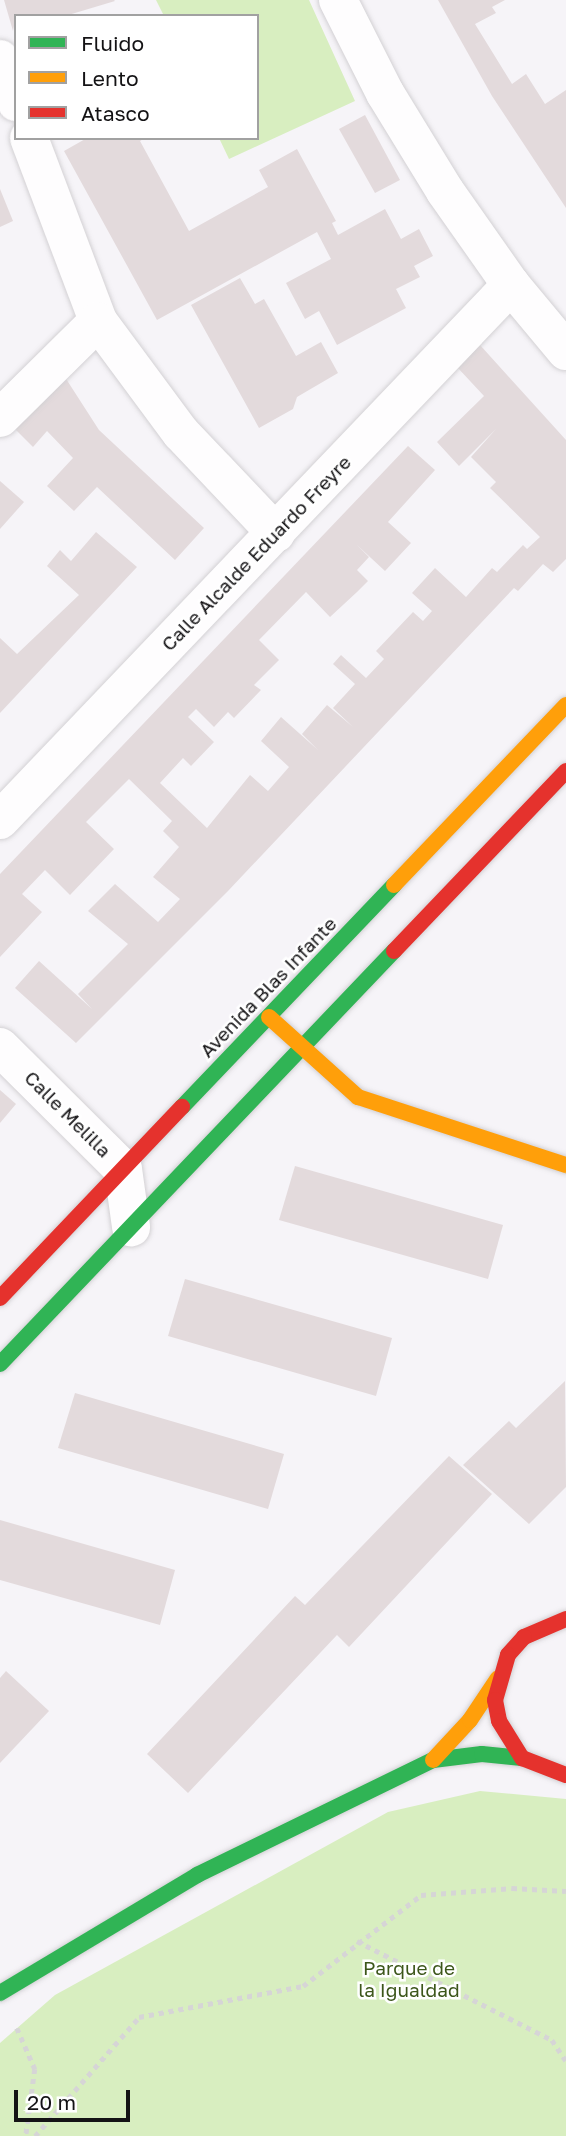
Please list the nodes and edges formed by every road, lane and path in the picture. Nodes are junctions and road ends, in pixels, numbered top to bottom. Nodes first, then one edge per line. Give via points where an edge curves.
1 (338, 0) edge
2 (0, 59) edge
3 (14, 97) edge
4 (30, 140) edge
5 (511, 285) junction
6 (98, 321) junction
7 (566, 351) edge
8 (0, 418) edge
9 (276, 533) junction
10 (566, 705) edge
11 (566, 771) edge
12 (0, 820) edge
13 (268, 1017) junction
14 (0, 1047) edge
15 (302, 1048) junction
16 (566, 1165) edge
17 (123, 1169) junction
18 (131, 1227) junction
19 (0, 1298) edge
20 (0, 1364) edge
21 (566, 1619) edge
22 (498, 1678) junction
23 (523, 1758) junction
24 (433, 1760) junction
25 (566, 1775) edge
26 (566, 1891) edge
27 (357, 1941) junction
28 (1, 1992) edge
29 (566, 2061) edge
30 (26, 2136) edge
31 (35, 2136) edge

1 - 5 street via 385,93 445,191
2 - 3 street
4 - 6 street
5 - 7 street
5 - 9 street, Calle Alcalde Eduardo Freyre
6 - 8 street
6 - 9 street via 181,433
9 - 12 street, Calle Alcalde Eduardo Freyre
10 - 13 main road, Avenida Blas Infante
11 - 15 main road
13 - 15 main road
13 - 17 main road, Avenida Blas Infante
14 - 17 street, Calle Melilla
15 - 16 main road via 358,1097
15 - 18 main road
17 - 18 street, Calle Melilla
17 - 19 main road, Avenida Blas Infante
18 - 20 main road
21 - 22 main road via 524,1637 508,1655
22 - 23 main road via 499,1721
22 - 24 main road via 470,1720
23 - 24 main road via 482,1754
23 - 25 main road via 546,1771
24 - 28 main road via 197,1875
26 - 27 path via 512,1888 421,1895
27 - 29 path via 552,2040
27 - 31 path via 303,1986 139,2017
28 - 30 path via 35,2069

